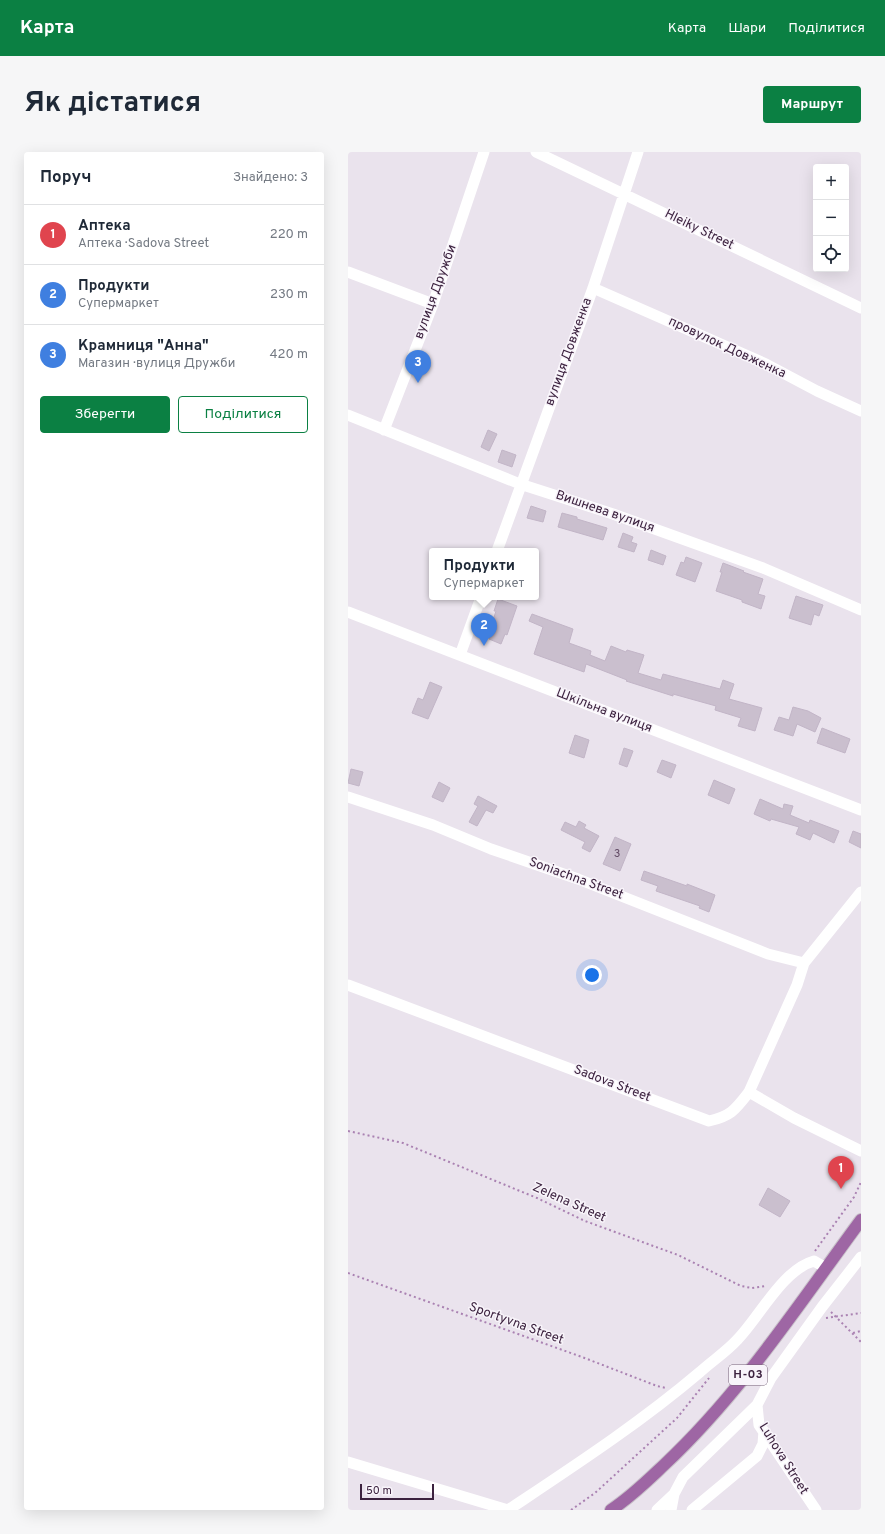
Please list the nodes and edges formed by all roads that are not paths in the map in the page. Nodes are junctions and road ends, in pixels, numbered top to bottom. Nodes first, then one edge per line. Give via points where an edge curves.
1 (484, 152) edge
2 (536, 152) edge
3 (638, 152) edge
4 (623, 194) junction
5 (348, 272) edge
6 (592, 288) junction
7 (433, 304) junction
8 (861, 308) edge
9 (861, 411) edge
10 (348, 415) edge
11 (384, 430) junction
12 (520, 484) junction
13 (498, 548) edge
14 (480, 600) edge
15 (861, 610) edge
16 (348, 612) edge
17 (460, 655) junction
18 (348, 797) edge
19 (861, 810) edge
20 (861, 892) edge
21 (804, 963) junction
22 (348, 985) edge
23 (748, 1092) junction
24 (861, 1151) edge
25 (861, 1220) edge
26 (861, 1257) edge
27 (826, 1268) junction
28 (757, 1405) junction
29 (764, 1432) junction
30 (348, 1462) edge
31 (674, 1494) junction
32 (508, 1510) edge
33 (612, 1510) edge
34 (656, 1510) edge
35 (671, 1510) edge
36 (692, 1510) edge
37 (816, 1510) edge

1 - 7 street, вулиця Дружби
2 - 4 street, Hleiky Street
3 - 4 street, вулиця Довженка
4 - 6 street, вулиця Довженка
4 - 8 street, Hleiky Street
5 - 7 street
6 - 9 street, провулок Довженка via 766,364
6 - 12 street, вулиця Довженка
7 - 11 street, вулиця Дружби
10 - 11 street, Вишнева вулиця
11 - 12 street, Вишнева вулиця
12 - 13 street, вулиця Довженка
12 - 15 street, Вишнева вулиця via 613,514 763,568
14 - 17 street
16 - 17 street, Шкільна вулиця
17 - 19 street, Шкільна вулиця
18 - 21 street, Soniachna Street via 578,878 768,954
20 - 21 street
21 - 23 street, Sadova Street via 797,985
22 - 23 street, Sadova Street via 709,1121 725,1117 738,1106
23 - 24 street
25 - 27 main road, Н-03
26 - 28 street via 771,1378
27 - 32 street via 814,1260 807,1263 782,1283 737,1340 679,1390 593,1453
27 - 33 main road, Н-03 via 739,1385 689,1441
28 - 29 street, Luhova Street via 759,1425
28 - 31 street via 683,1477
29 - 36 street via 756,1456
29 - 37 street, Luhova Street
30 - 32 street
31 - 34 street
31 - 35 street

